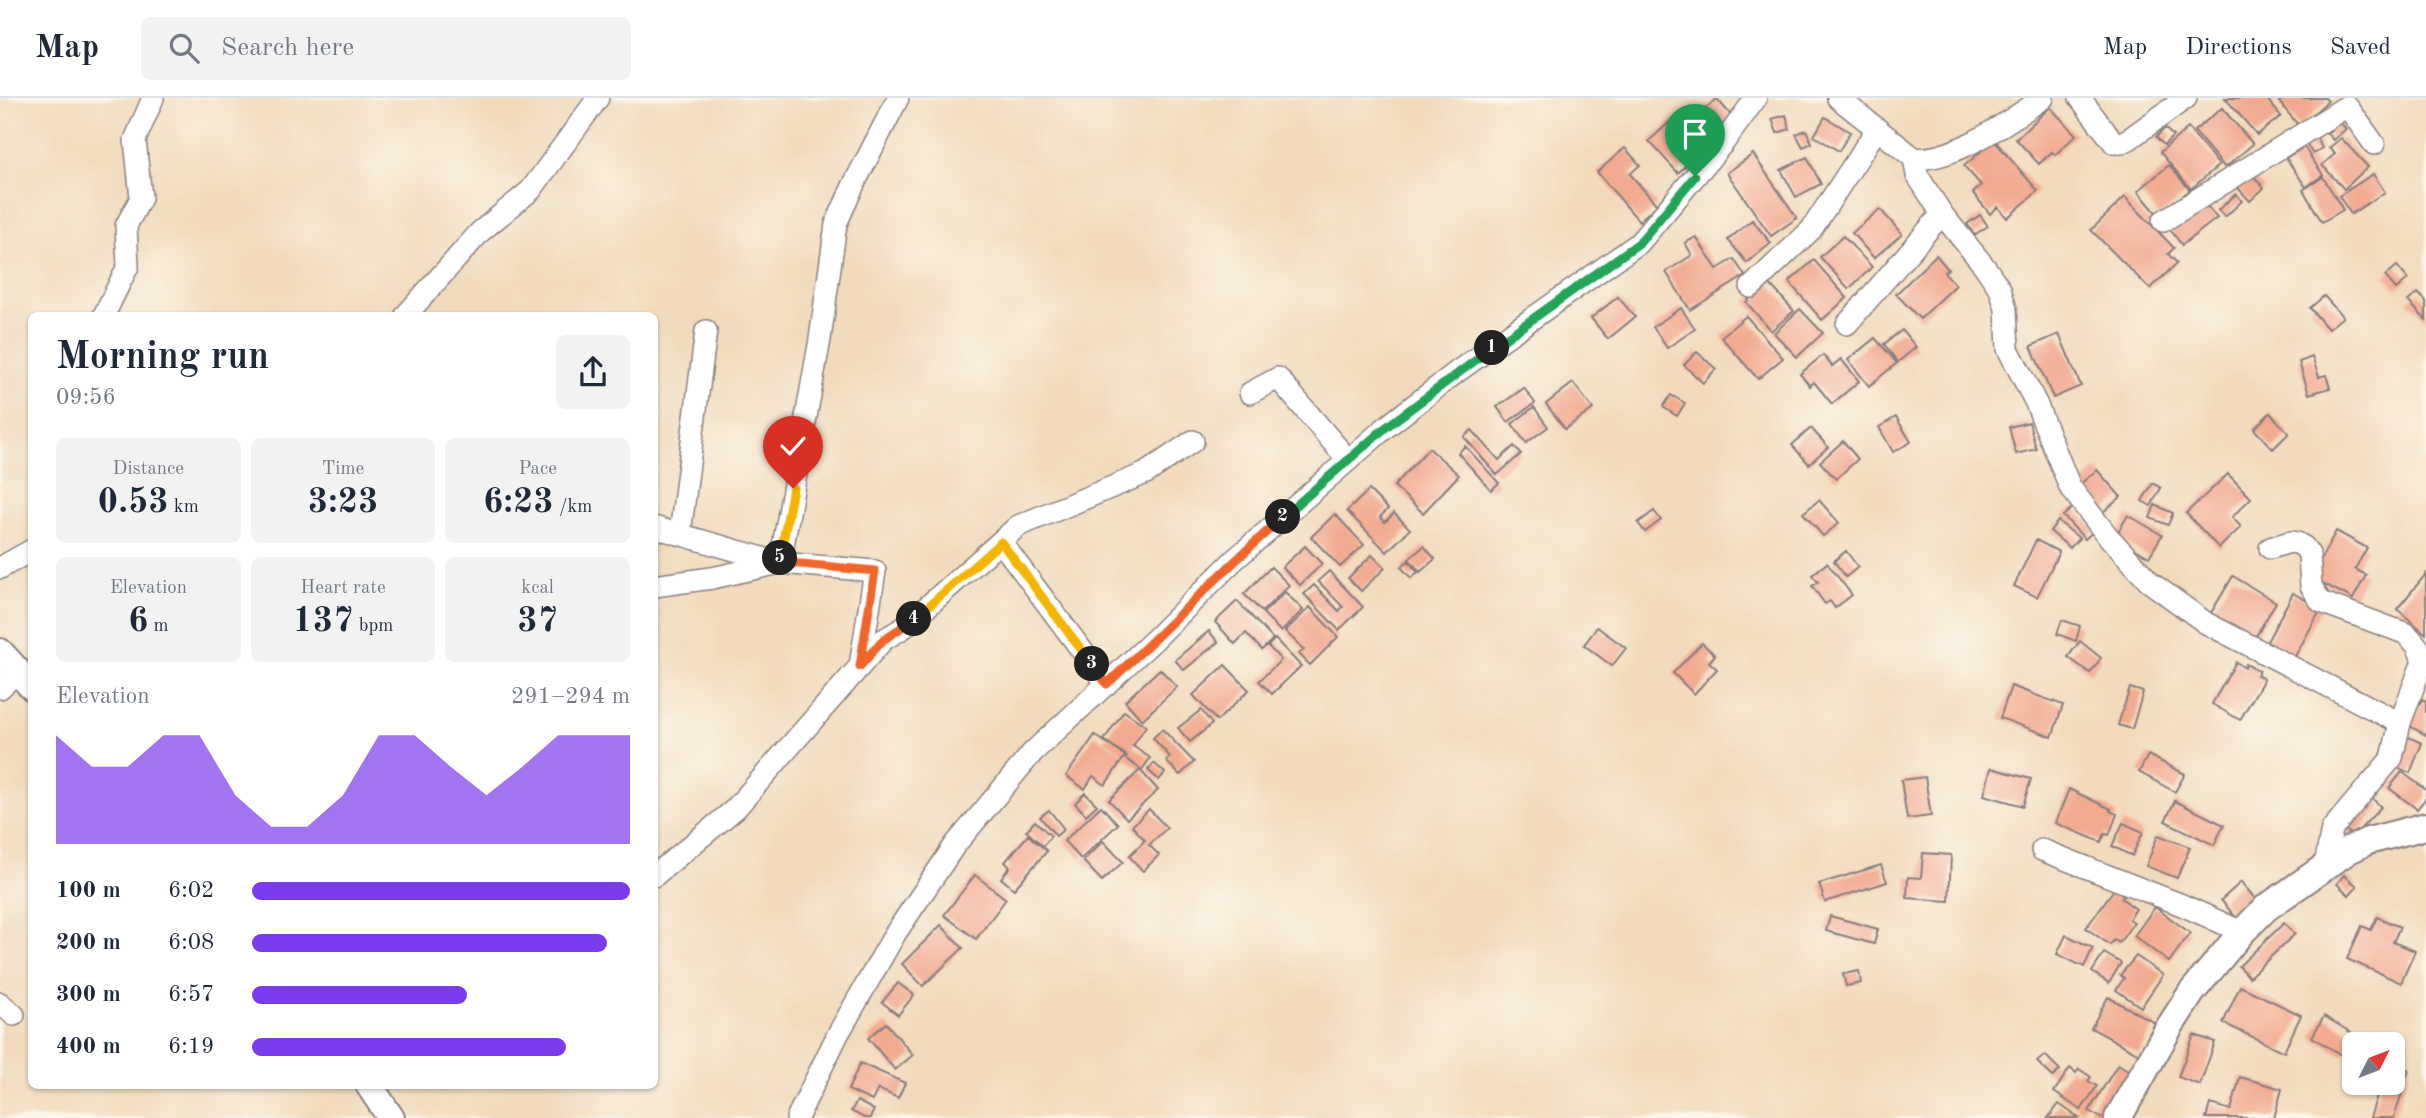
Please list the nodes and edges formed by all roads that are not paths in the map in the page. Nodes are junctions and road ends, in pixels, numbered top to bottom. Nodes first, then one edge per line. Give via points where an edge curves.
1 (153, 98) edge
2 (598, 98) edge
3 (898, 98) edge
4 (1756, 98) edge
5 (1838, 98) edge
6 (2043, 98) edge
7 (2080, 98) edge
8 (2186, 98) edge
9 (2344, 102) edge
10 (1877, 128) junction
11 (2374, 144) dead end
12 (1914, 158) junction
13 (1942, 214) junction
14 (2163, 221) dead end
15 (1751, 287) dead end
16 (105, 312) edge
17 (409, 312) edge
18 (1847, 324) dead end
19 (706, 331) dead end
20 (1250, 393) dead end
21 (1194, 441) dead end
22 (1348, 460) junction
23 (658, 528) edge
24 (680, 534) junction
25 (1001, 542) junction
26 (2270, 548) dead end
27 (28, 552) edge
28 (779, 562) junction
29 (0, 569) edge
30 (658, 585) edge
31 (0, 652) edge
32 (860, 666) junction
33 (16, 682) edge
34 (1107, 684) junction
35 (2400, 723) junction
36 (2426, 826) edge
37 (2042, 850) dead end
38 (2325, 865) junction
39 (658, 873) edge
40 (2242, 932) junction
41 (372, 1089) edge
42 (391, 1118) edge
43 (797, 1118) edge
44 (2118, 1118) edge

1 - 16 street via 135,140 141,198 127,226 128,266
2 - 17 street via 531,190 480,232
3 - 28 street via 836,224
4 - 22 street via 1639,243 1458,371
5 - 10 street
6 - 12 street via 1991,132 1949,152
7 - 8 street via 2114,144 2129,139
9 - 11 street
9 - 14 street
10 - 12 street
10 - 15 street via 1811,230
12 - 13 street via 1917,175
13 - 18 street
13 - 35 street via 2000,289 2007,309 2008,349 2036,403 2057,460 2070,487 2115,544 2151,583 2206,623
19 - 24 street
20 - 22 street via 1278,377
21 - 25 street via 1146,473 1018,526
22 - 34 street via 1233,561
23 - 24 street
24 - 28 street
25 - 32 street via 903,628 883,640
25 - 34 street
26 - 35 street via 2297,542 2309,554 2311,586 2321,602 2407,634 2418,647 2423,661
27 - 29 street
28 - 30 street
28 - 32 street via 875,571
31 - 33 street
32 - 39 street via 735,809
34 - 43 street via 1033,752 955,845 895,934
35 - 38 street via 2392,758 2332,829
36 - 38 street via 2368,841
37 - 40 street
38 - 40 street via 2266,908
40 - 44 street via 2177,1014
41 - 42 street

